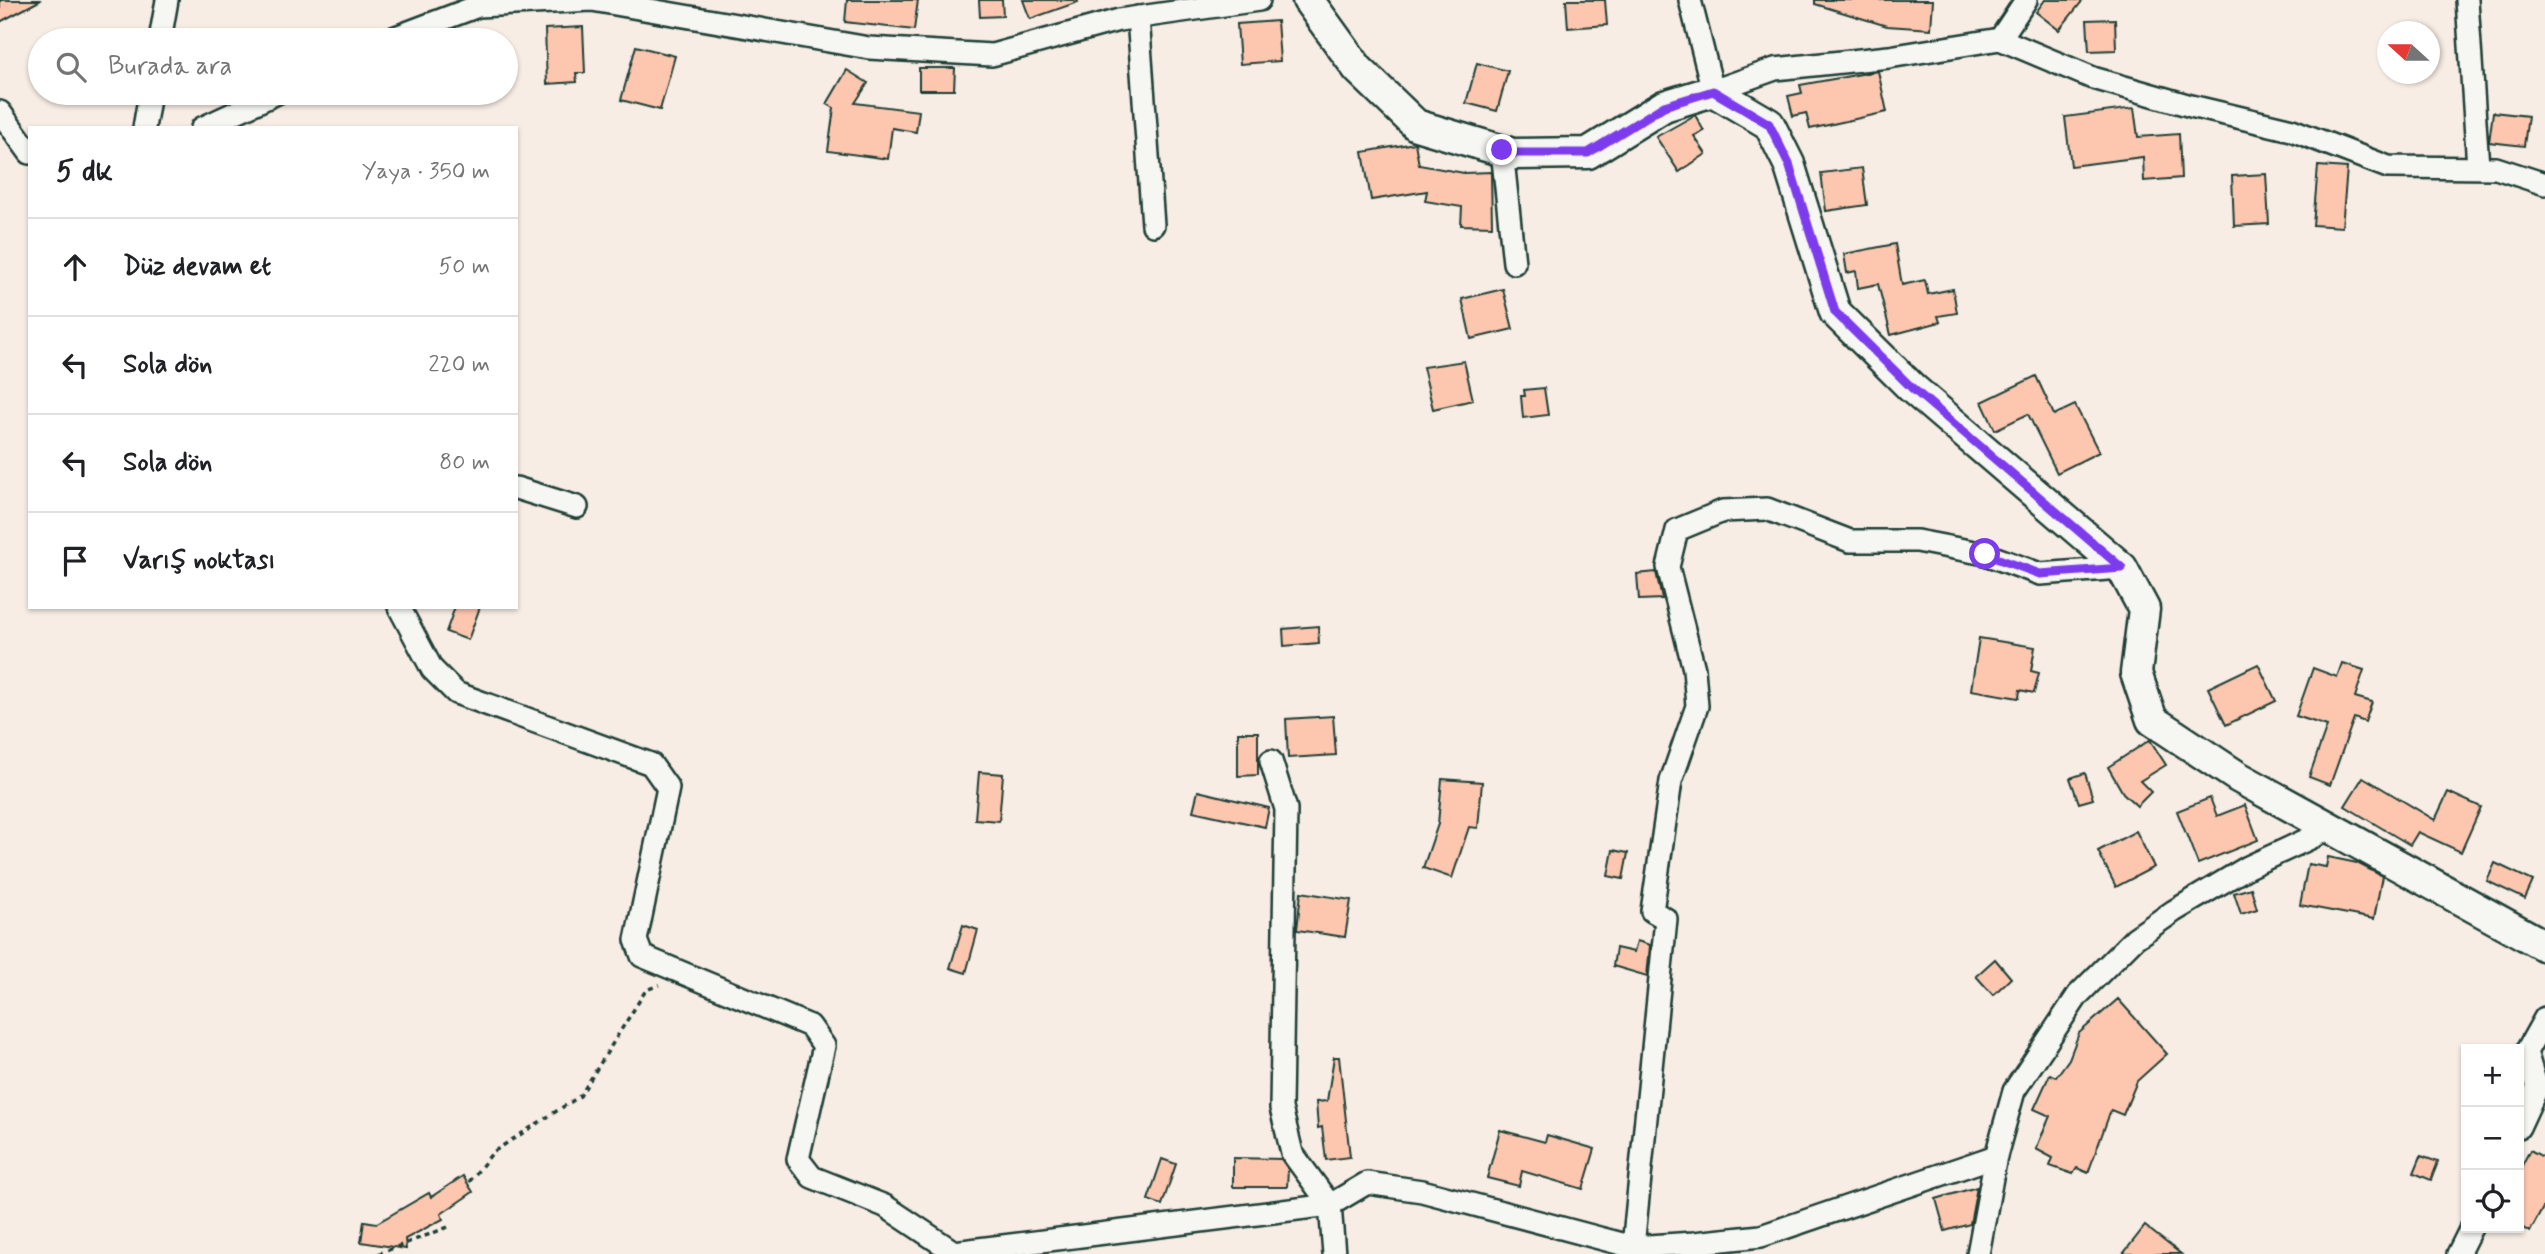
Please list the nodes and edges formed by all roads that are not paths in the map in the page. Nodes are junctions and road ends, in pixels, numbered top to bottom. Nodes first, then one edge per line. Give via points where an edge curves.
1 (167, 0) edge
2 (1259, 0) edge
3 (1308, 0) edge
4 (1690, 0) edge
5 (2026, 0) edge
6 (2467, 0) edge
7 (1138, 17) junction
8 (162, 28) edge
9 (420, 28) edge
10 (2000, 39) junction
11 (1713, 91) junction
12 (148, 105) edge
13 (251, 105) edge
14 (0, 112) edge
15 (144, 126) edge
16 (206, 126) edge
17 (28, 150) edge
18 (1502, 150) junction
19 (2478, 167) junction
20 (2545, 184) edge
21 (1153, 225) dead end
22 (1514, 263) dead end
23 (518, 489) edge
24 (577, 506) dead end
25 (2122, 568) junction
26 (400, 609) edge
27 (1271, 761) dead end
28 (2330, 829) junction
29 (2545, 946) edge
30 (2545, 1018) edge
31 (2524, 1116) edge
32 (1996, 1156) junction
33 (1330, 1205) junction
34 (2468, 1233) edge
35 (1633, 1247) junction
36 (954, 1253) edge
37 (1334, 1254) edge
38 (1978, 1254) edge
39 (2458, 1254) edge

1 - 8 street
2 - 7 street
3 - 18 street via 1358,69 1416,125
4 - 11 street
5 - 10 street
6 - 19 street
7 - 9 street via 992,55 869,48 593,0 478,6
7 - 21 street
10 - 11 street via 1775,69
10 - 19 street via 2093,78 2292,130 2388,167
11 - 18 street via 1664,106 1588,153
11 - 25 street via 1769,124 1789,164 1835,312 1912,388
12 - 15 street
13 - 16 street
14 - 17 street
18 - 22 street
19 - 20 street via 2497,168
23 - 24 street
25 - 28 street via 2144,609 2136,673 2152,720 2238,777
25 - 35 street via 2040,574 1985,554 1917,541 1850,541 1767,509 1723,511 1677,530 1668,567 1694,669 1697,706 1671,780 1652,911 1666,919
26 - 36 street via 432,669 456,693 651,764 668,788 636,940 642,956 810,1026 824,1046 798,1158 812,1177 885,1206
27 - 33 street via 1286,809 1281,1108 1292,1153
28 - 29 street
28 - 32 street via 2248,867 2135,938 2078,995 2021,1080
30 - 31 street via 2526,1052 2537,1088
32 - 35 street via 1761,1236
32 - 38 street
33 - 35 street via 1367,1183 1422,1191
33 - 36 street
33 - 37 street
34 - 39 street

